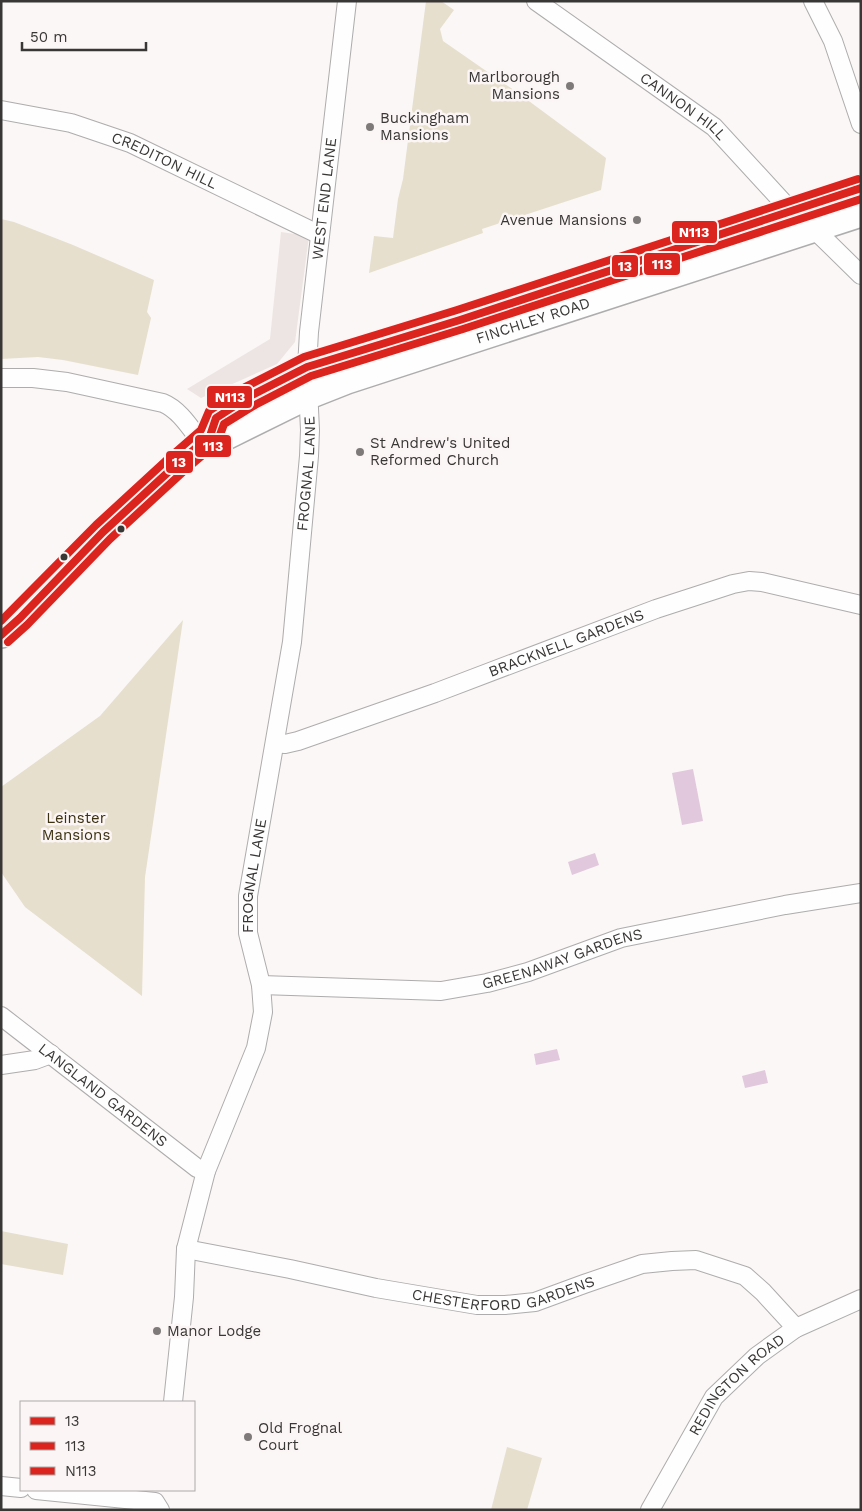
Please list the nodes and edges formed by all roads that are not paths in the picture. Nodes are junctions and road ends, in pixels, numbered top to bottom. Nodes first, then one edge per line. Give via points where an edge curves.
1 (347, 1) edge
2 (536, 1) edge
3 (813, 1) edge
4 (1, 110) edge
5 (861, 124) edge
6 (861, 188) edge
7 (792, 212) junction
8 (861, 214) edge
9 (814, 230) junction
10 (320, 235) junction
11 (861, 275) edge
12 (307, 367) junction
13 (1, 378) edge
14 (309, 396) junction
15 (206, 439) junction
16 (861, 605) edge
17 (1, 635) edge
18 (275, 743) junction
19 (861, 893) edge
20 (261, 985) junction
21 (1, 1016) edge
22 (51, 1054) junction
23 (1, 1065) edge
24 (206, 1171) junction
25 (186, 1249) junction
26 (861, 1299) edge
27 (796, 1328) junction
28 (173, 1401) edge
29 (1, 1486) edge
30 (20, 1488) edge
31 (47, 1491) edge
32 (158, 1501) edge
33 (650, 1510) edge

1 - 10 street, WEST END LANE
2 - 7 street, CANNON HILL via 714,128
3 - 5 street via 832,41
4 - 10 street, CREDITON HILL via 71,123 130,143
6 - 7 highway, FINCHLEY ROAD
7 - 9 street, CANNON HILL
7 - 12 highway, FINCHLEY ROAD
8 - 9 highway, FINCHLEY ROAD
9 - 11 street, CANNON HILL
9 - 14 highway, FINCHLEY ROAD via 374,372
10 - 12 street, WEST END LANE
12 - 14 street, WEST END LANE
12 - 15 highway, FINCHLEY ROAD via 250,396 216,418
13 - 15 street via 67,382 163,403
14 - 15 highway, FINCHLEY ROAD via 226,437
14 - 18 street, FROGNAL LANE via 309,456 292,642
15 - 17 highway, FINCHLEY ROAD via 103,532
16 - 18 street, BRACKNELL GARDENS via 762,582 733,584 656,609 435,694 298,741
18 - 20 street, FROGNAL LANE via 248,896 248,933
19 - 20 street, GREENAWAY GARDENS via 621,938 528,972 441,991
20 - 24 street, FROGNAL LANE via 263,1012 256,1048
21 - 22 street, LANGLAND GARDENS
22 - 23 street via 36,1060
22 - 24 street, LANGLAND GARDENS via 197,1168
24 - 25 street, FROGNAL LANE
25 - 27 street, CHESTERFORD GARDENS via 477,1305 535,1302 642,1264 696,1260 745,1276
25 - 28 street, FROGNAL LANE
26 - 27 street, REDINGTON ROAD
27 - 33 street, REDINGTON ROAD via 757,1356 714,1398
29 - 30 street
31 - 32 street

